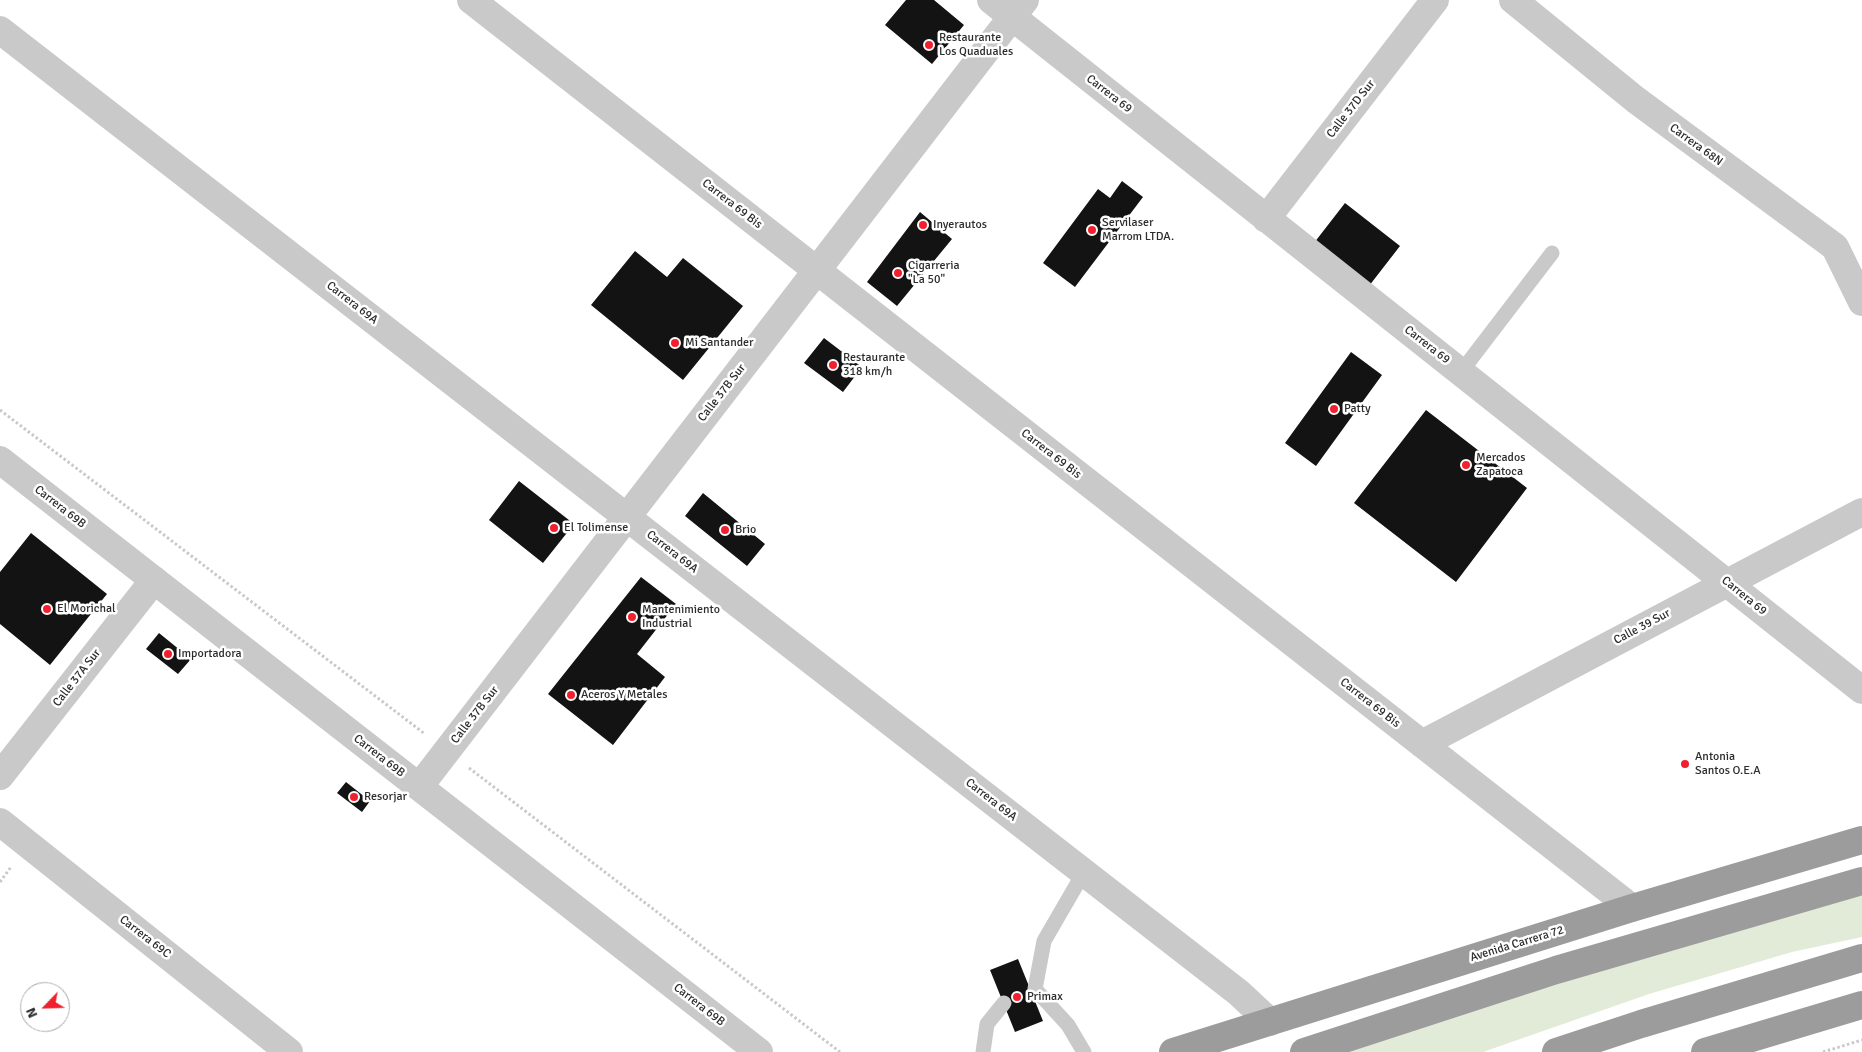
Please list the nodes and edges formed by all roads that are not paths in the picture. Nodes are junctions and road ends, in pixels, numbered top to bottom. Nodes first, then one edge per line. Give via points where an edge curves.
1 (471, 0) edge
2 (991, 0) edge
3 (1436, 0) edge
4 (1513, 0) edge
5 (1019, 8) edge
6 (0, 30) edge
7 (1266, 218) junction
8 (1552, 253) dead end
9 (817, 270) junction
10 (1862, 302) edge
11 (1461, 372) junction
12 (0, 460) edge
13 (1862, 512) edge
14 (627, 517) junction
15 (154, 580) junction
16 (1727, 582) junction
17 (1862, 690) edge
18 (1422, 744) junction
19 (0, 776) edge
20 (419, 787) junction
21 (0, 822) edge
22 (1862, 840) edge
23 (1084, 872) junction
24 (1862, 881) edge
25 (1632, 908) junction
26 (1862, 958) edge
27 (1450, 965) junction
28 (1515, 984) junction
29 (1004, 1003) dead end
30 (1862, 1005) edge
31 (1270, 1022) junction
32 (289, 1052) edge
33 (759, 1052) edge
34 (983, 1052) edge
35 (1084, 1052) edge
36 (1173, 1052) edge
37 (1304, 1052) edge
38 (1556, 1052) edge
39 (1705, 1052) edge

1 - 9 street, Carrera 69 Bis
2 - 5 street, Carrera 69
3 - 7 street, Calle 37D Sur
4 - 10 street, Carrera 68N via 1636,100 1835,247
5 - 7 street, Carrera 69
5 - 9 street, Calle 37B Sur
6 - 14 street, Carrera 69A
7 - 11 street, Carrera 69
8 - 11 lane
9 - 14 street, Calle 37B Sur
9 - 18 street, Carrera 69 Bis
11 - 16 street, Carrera 69
12 - 15 street, Carrera 69B
13 - 16 street, Calle 39 Sur
14 - 20 street, Calle 37B Sur
14 - 23 street, Carrera 69A
15 - 19 street, Calle 37A Sur
15 - 20 street, Carrera 69B
16 - 17 street, Carrera 69
16 - 18 street, Calle 39 Sur
18 - 25 street, Carrera 69 Bis
20 - 33 street, Carrera 69B
21 - 32 street, Carrera 69C
22 - 25 highway, Avenida Carrera 72
23 - 31 street, Carrera 69A via 1239,993
23 - 35 lane via 1044,941 1033,990 1068,1024
24 - 28 highway
25 - 27 highway, Avenida Carrera 72
26 - 38 highway
27 - 28 highway
27 - 31 highway, Avenida Carrera 72
28 - 37 highway
29 - 34 lane via 987,1024
30 - 39 highway
31 - 36 highway, Avenida Carrera 72

